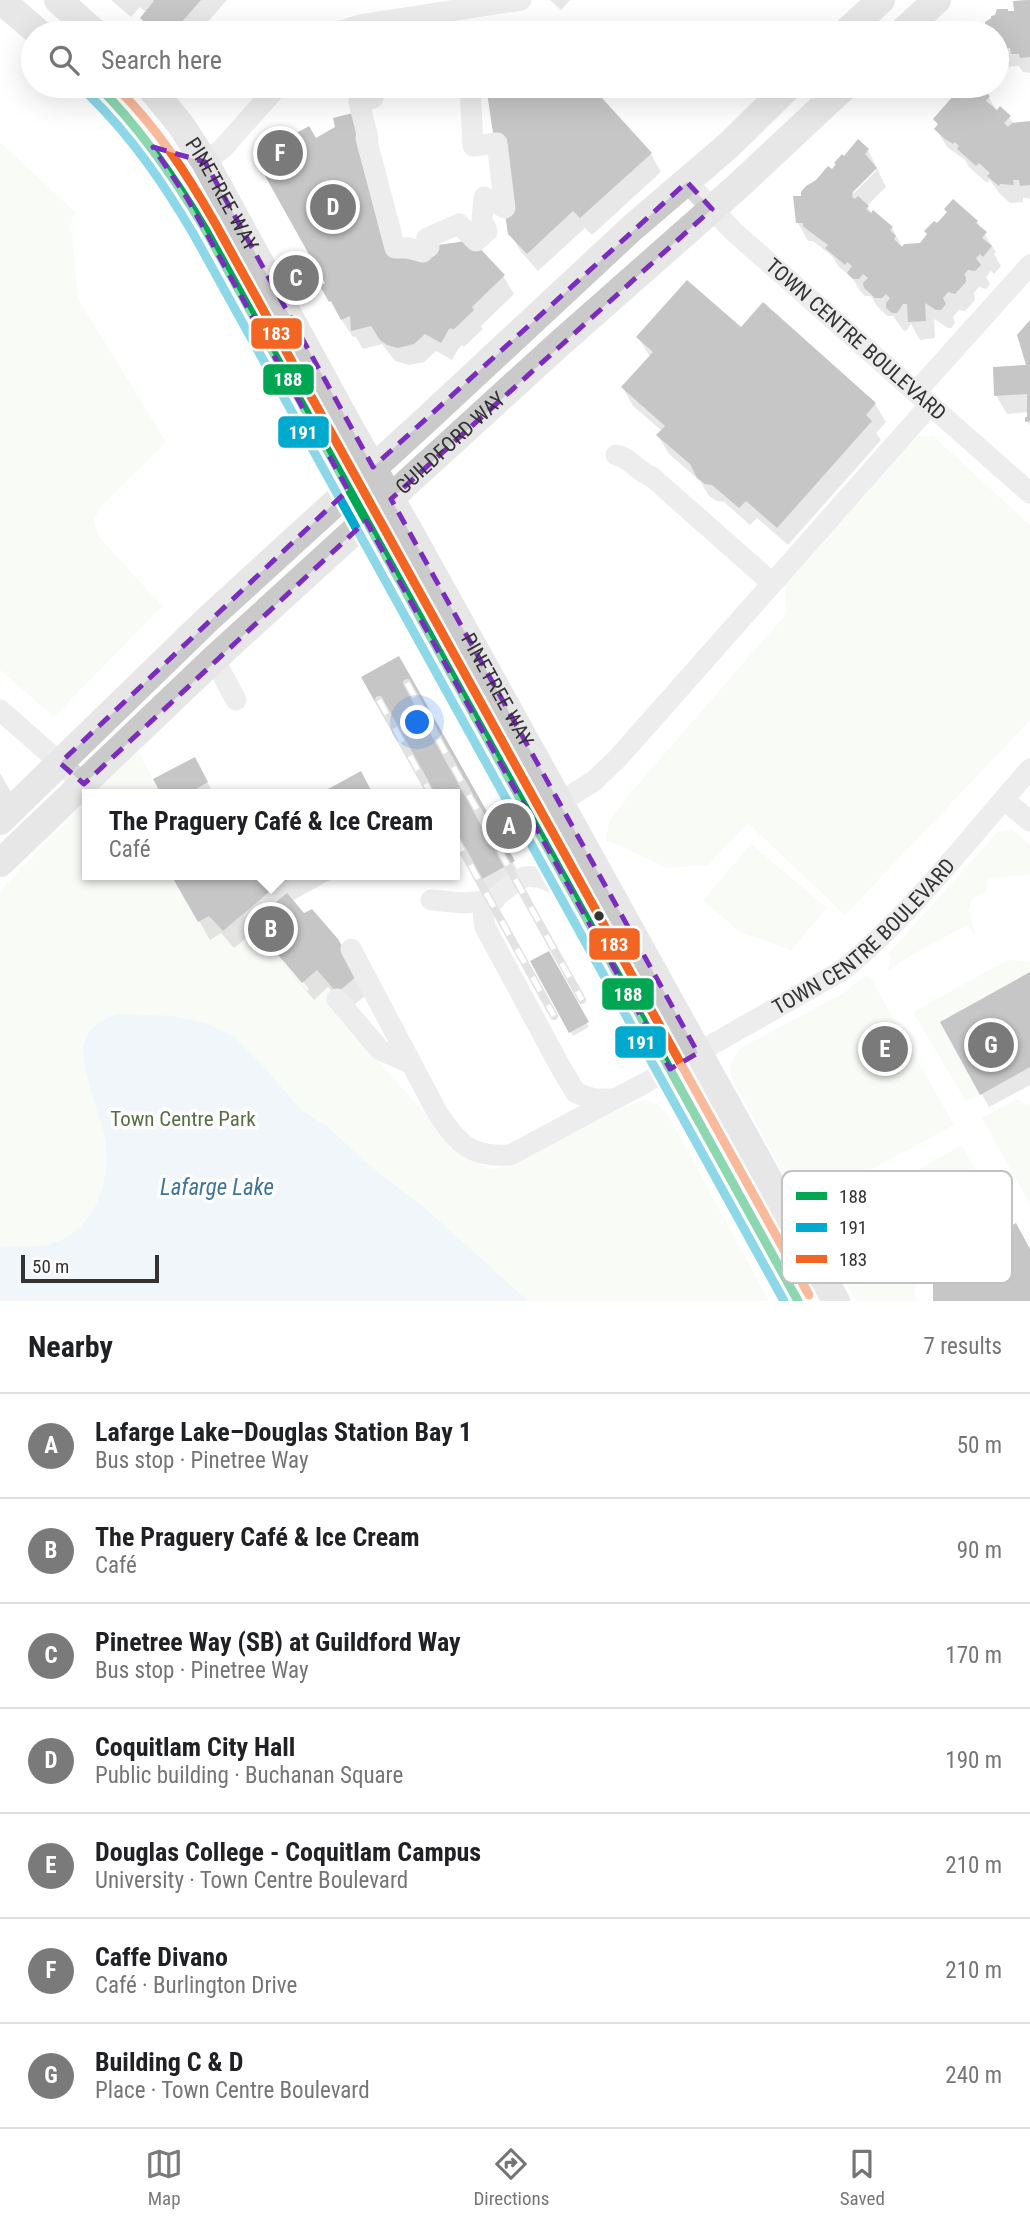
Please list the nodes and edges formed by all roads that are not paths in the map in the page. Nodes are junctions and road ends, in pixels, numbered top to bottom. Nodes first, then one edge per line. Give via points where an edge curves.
1 (1, 0) edge
2 (58, 0) edge
3 (521, 0) edge
4 (881, 0) edge
5 (937, 0) edge
6 (25, 21) edge
7 (82, 21) edge
8 (386, 21) edge
9 (858, 21) edge
10 (914, 21) edge
11 (110, 98) edge
12 (159, 98) edge
13 (267, 98) edge
14 (373, 98) edge
15 (471, 98) edge
16 (777, 98) edge
17 (832, 98) edge
18 (153, 147) junction
19 (205, 162) junction
20 (687, 181) junction
21 (712, 209) junction
22 (1030, 265) edge
23 (923, 399) junction
24 (616, 455) dead end
25 (373, 467) junction
26 (348, 490) junction
27 (1030, 493) edge
28 (391, 499) junction
29 (366, 521) junction
30 (772, 583) junction
31 (214, 659) junction
32 (236, 699) dead end
33 (0, 710) edge
34 (60, 763) junction
35 (1030, 769) edge
36 (84, 784) junction
37 (1004, 800) junction
38 (559, 803) junction
39 (0, 821) edge
40 (1030, 821) edge
41 (0, 863) edge
42 (572, 893) junction
43 (431, 900) dead end
44 (495, 900) junction
45 (351, 949) dead end
46 (337, 999) dead end
47 (698, 1053) junction
48 (412, 1064) junction
49 (670, 1069) junction
50 (615, 1099) junction
51 (782, 1204) edge
52 (782, 1272) edge
53 (788, 1283) edge
54 (826, 1283) edge
55 (798, 1301) edge
56 (836, 1301) edge

1 - 6 main road
2 - 7 main road
3 - 8 street
4 - 9 main road
5 - 10 main road
11 - 18 main road, PINETREE WAY
12 - 19 main road, PINETREE WAY
13 - 19 street
14 - 15 street via 359,102 395,248 423,252 429,247 427,238 459,224 476,241 487,231 482,220 484,197 505,208 497,143 473,146
16 - 20 main road, GUILDFORD WAY
17 - 21 main road, GUILDFORD WAY
18 - 19 main road
18 - 26 main road, PINETREE WAY via 187,198
19 - 25 main road, PINETREE WAY
20 - 21 street, TOWN CENTRE BOULEVARD
20 - 25 main road, GUILDFORD WAY
21 - 23 street, TOWN CENTRE BOULEVARD
21 - 28 main road, GUILDFORD WAY
22 - 23 street
23 - 27 street, TOWN CENTRE BOULEVARD
23 - 30 street
24 - 30 street via 653,477
25 - 26 main road, GUILDFORD WAY
25 - 28 main road, PINETREE WAY
26 - 29 main road, PINETREE WAY
26 - 34 main road, GUILDFORD WAY
28 - 29 main road, GUILDFORD WAY
28 - 38 main road, PINETREE WAY
29 - 31 main road, GUILDFORD WAY
29 - 42 main road, PINETREE WAY
30 - 38 street via 618,758 594,781
31 - 32 street
31 - 36 main road, GUILDFORD WAY
33 - 34 street
34 - 36 street
34 - 39 main road, GUILDFORD WAY
35 - 37 street, TOWN CENTRE BOULEVARD
36 - 41 main road, GUILDFORD WAY
37 - 40 street
37 - 47 street, TOWN CENTRE BOULEVARD via 852,963
38 - 47 main road, PINETREE WAY
42 - 44 street via 547,880 524,877
42 - 49 main road, PINETREE WAY
43 - 44 street
44 - 50 street via 485,909 485,927 576,1093
45 - 48 street, TOWN CENTRE BOULEVARD
46 - 48 street via 380,1050
47 - 49 street, TOWN CENTRE BOULEVARD
47 - 51 main road, PINETREE WAY
48 - 50 street, TOWN CENTRE BOULEVARD via 451,1133 466,1148 494,1157 510,1156
49 - 50 street, TOWN CENTRE BOULEVARD
49 - 52 main road, PINETREE WAY
53 - 55 main road, PINETREE WAY
54 - 56 main road, PINETREE WAY

